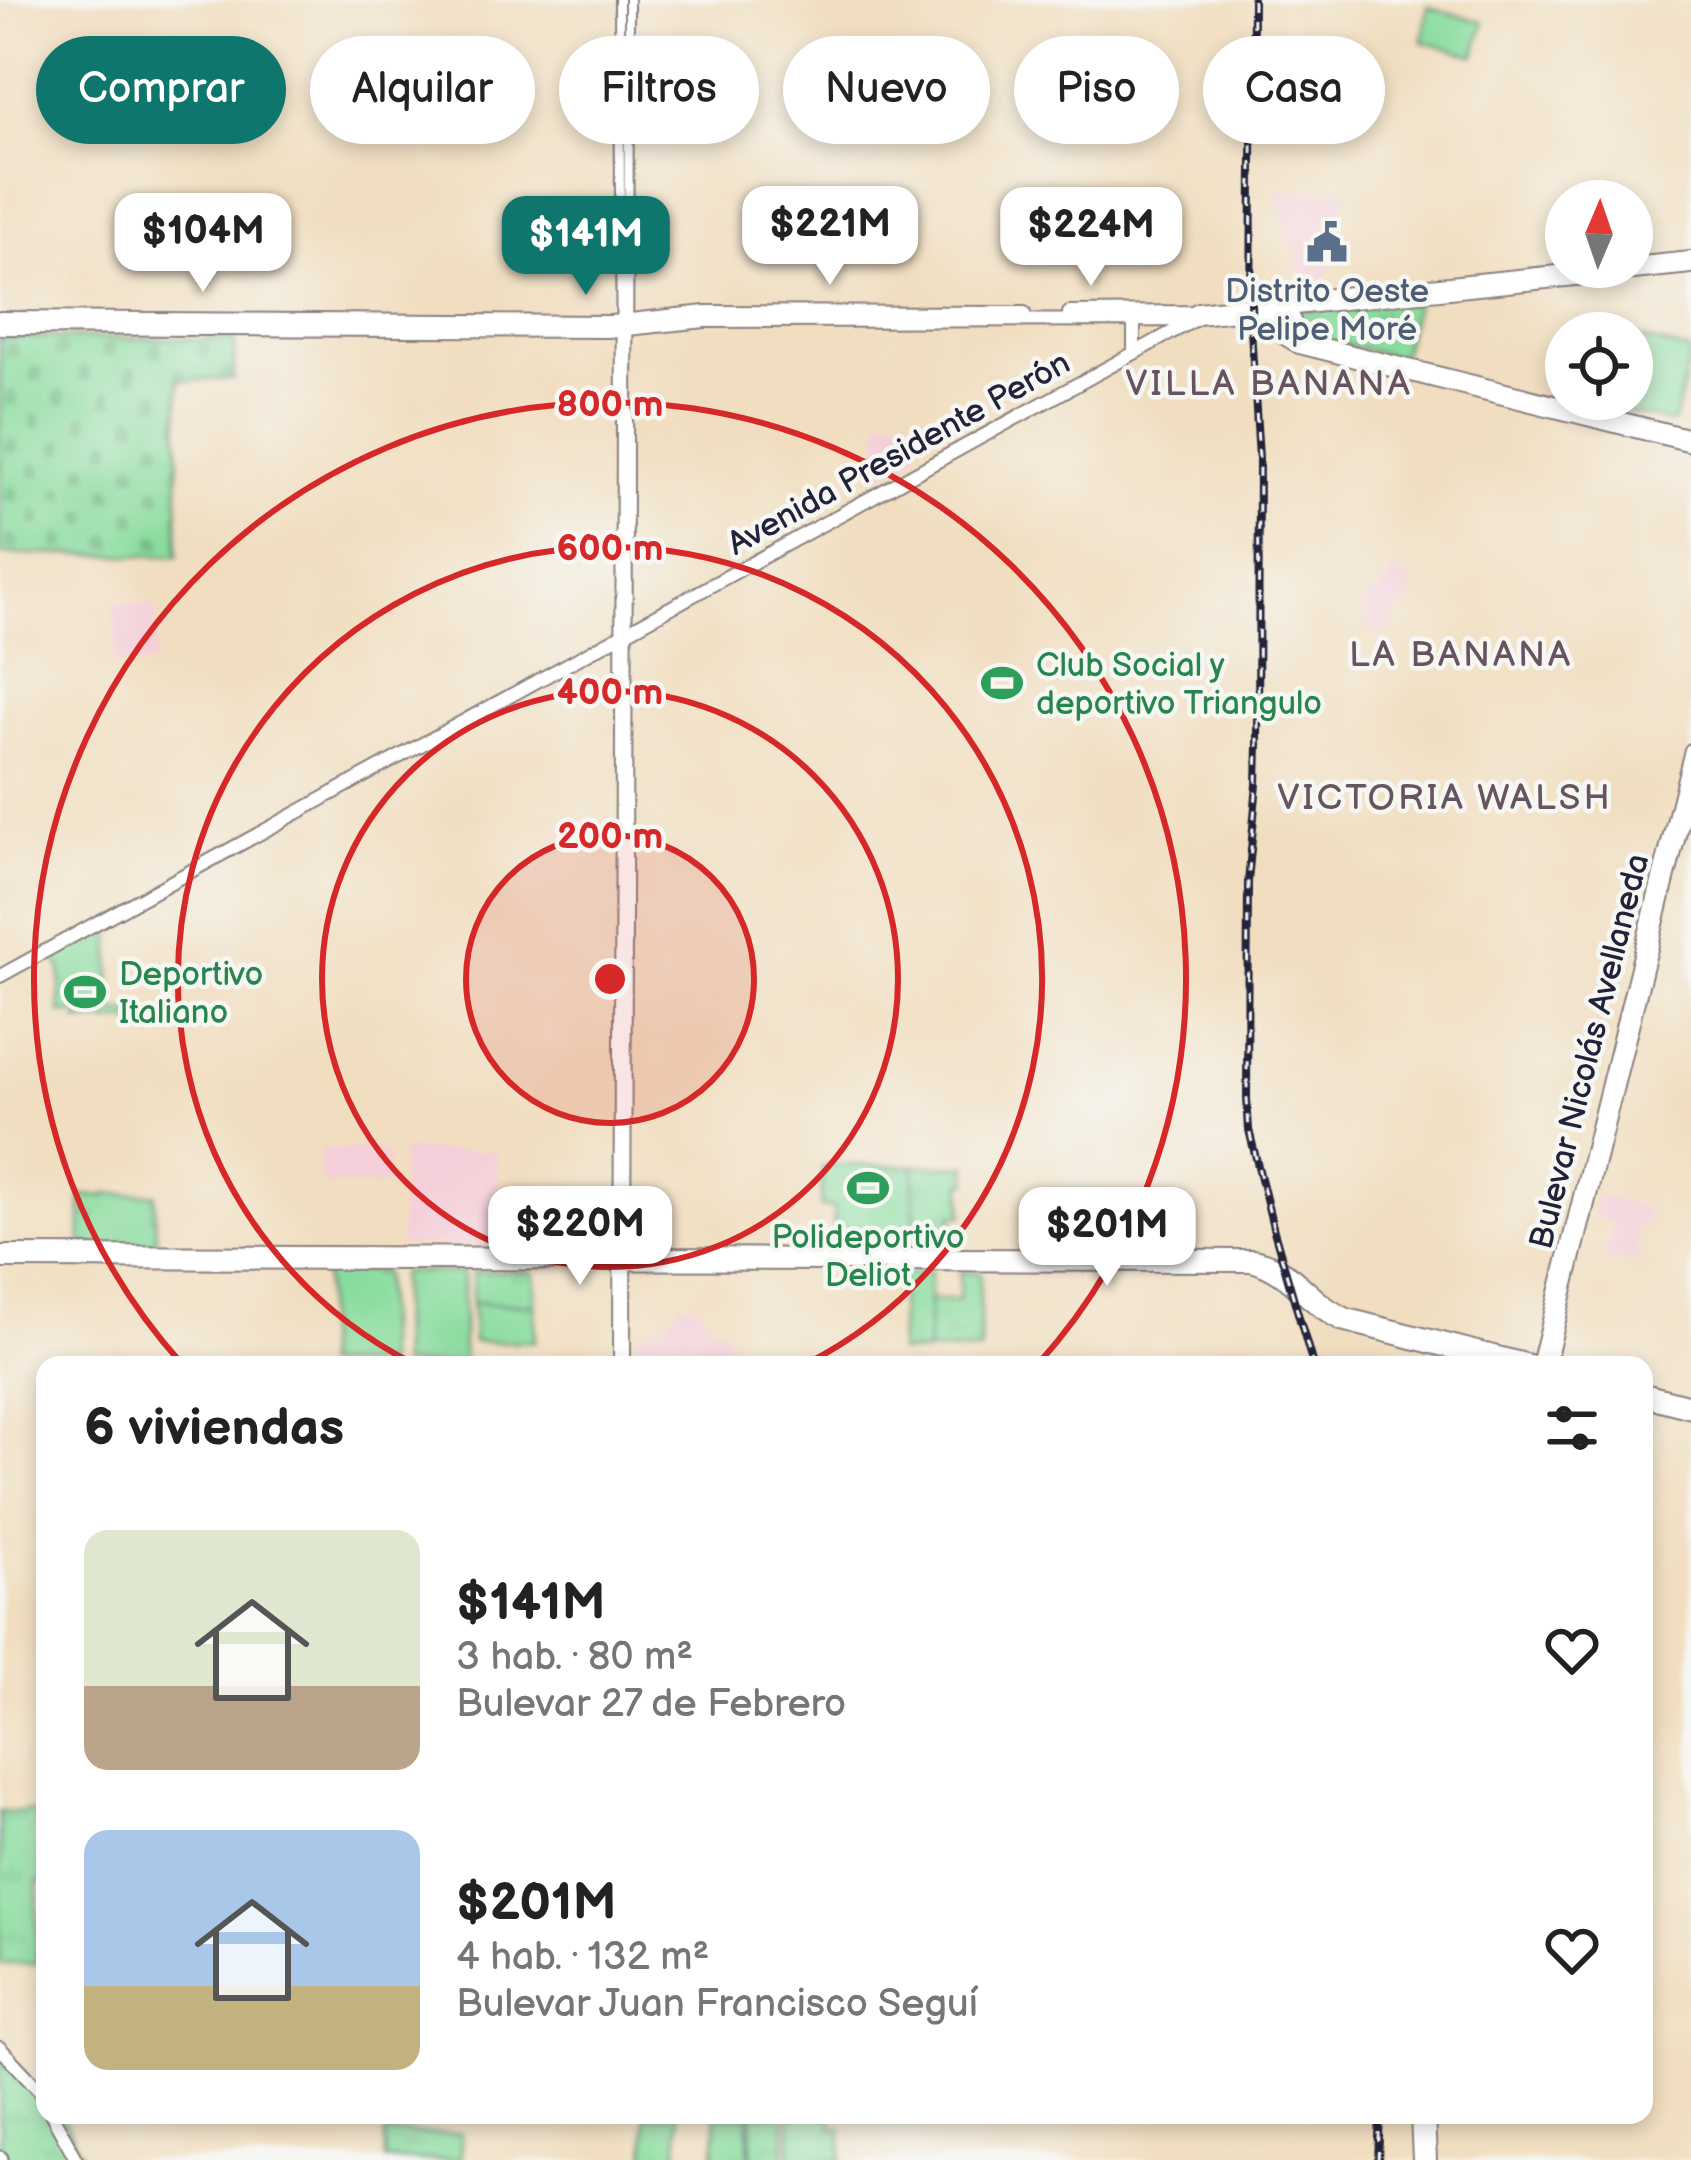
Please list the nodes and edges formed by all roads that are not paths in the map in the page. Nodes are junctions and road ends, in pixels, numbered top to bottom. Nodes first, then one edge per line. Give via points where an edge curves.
1 (624, 0) edge
2 (1691, 258) edge
3 (1653, 262) edge
4 (1691, 267) edge
5 (1545, 274) edge
6 (1290, 303) junction
7 (1268, 310) junction
8 (1194, 316) junction
9 (1134, 317) junction
10 (0, 318) edge
11 (1177, 321) junction
12 (624, 326) junction
13 (0, 328) edge
14 (1134, 349) junction
15 (1691, 440) edge
16 (623, 630) junction
17 (1691, 750) edge
18 (1691, 788) edge
19 (0, 972) edge
20 (0, 1252) edge
21 (623, 1259) junction
22 (0, 1262) edge
23 (622, 1356) edge
24 (1467, 1356) edge
25 (1508, 1356) edge
26 (1545, 1356) edge
27 (1545, 1356) edge
28 (1653, 1392) edge
29 (1653, 1402) edge
30 (1691, 1402) edge
31 (1691, 1412) edge
32 (0, 2048) edge
33 (0, 2059) edge
34 (36, 2086) edge
35 (36, 2096) edge
36 (61, 2124) edge
37 (1418, 2124) edge
38 (1428, 2124) edge
39 (81, 2160) edge
40 (1419, 2160) edge
41 (1430, 2160) edge

1 - 12 street
2 - 3 main road
4 - 6 main road, Avenida Presidente Perón
5 - 6 main road, Avenida Presidente Perón
6 - 7 main road, Avenida Presidente Perón
6 - 8 main road, Avenida Presidente Perón
6 - 15 main road via 1297,333 1308,341
7 - 8 main road, Avenida Presidente Perón
7 - 15 main road via 1282,338 1300,347
8 - 9 main road
8 - 11 main road, Avenida Presidente Perón
8 - 14 main road, Avenida Presidente Perón
9 - 11 main road
9 - 12 main road via 706,312
9 - 14 main road
10 - 12 main road
11 - 14 main road, Avenida Presidente Perón
12 - 13 main road
12 - 16 street
14 - 16 main road, Avenida Presidente Perón
16 - 19 main road, Avenida Presidente Perón
16 - 21 street
17 - 26 main road, Bulevar Nicolás Avellaneda
18 - 27 main road, Bulevar Nicolás Avellaneda
20 - 21 main road
21 - 22 main road
21 - 23 street
21 - 24 main road via 1250,1265 1276,1274 1341,1324
21 - 25 main road via 1252,1256 1284,1265 1348,1315
28 - 30 main road
29 - 31 main road
32 - 34 main road
33 - 35 main road
36 - 39 main road
37 - 40 main road
38 - 41 main road

